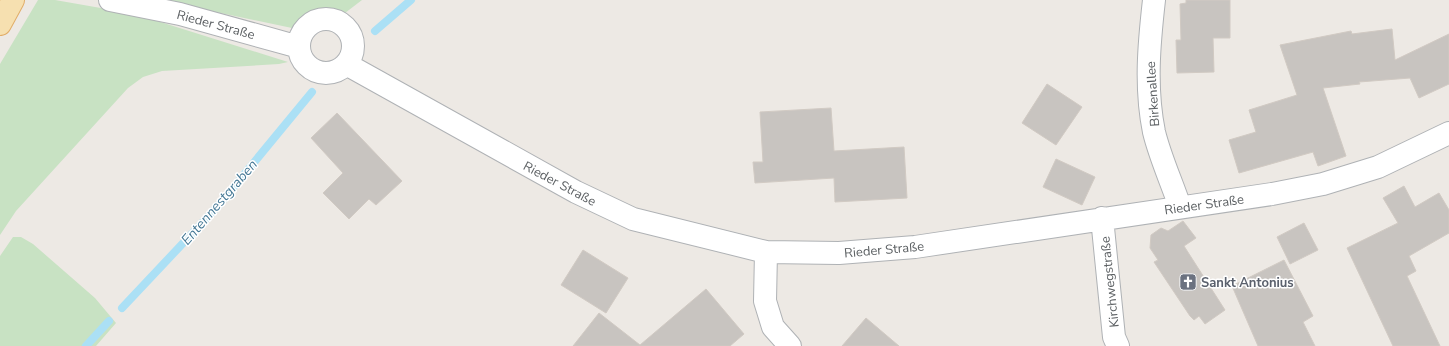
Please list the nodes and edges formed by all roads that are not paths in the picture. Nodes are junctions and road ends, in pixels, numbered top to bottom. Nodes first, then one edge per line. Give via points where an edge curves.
1 (110, 0) edge
2 (1154, 0) edge
3 (299, 47) junction
4 (346, 64) junction
5 (1449, 133) edge
6 (1180, 207) junction
7 (1102, 218) junction
8 (766, 252) junction
9 (790, 346) edge
10 (1118, 346) edge

1 - 3 street, Rieder Straße via 180,14
2 - 6 street, Birkenallee via 1148,66 1150,106 1155,133
3 - 4 street via 303,61 316,72 332,73
3 - 4 street via 300,39 308,26 325,19 334,21 348,31 352,40 351,58
4 - 8 street, Rieder Straße via 576,192 633,219
5 - 6 street, Rieder Straße via 1378,167 1323,184
6 - 7 street, Rieder Straße
7 - 8 street, Rieder Straße via 915,247 839,253
7 - 10 street, Kirchwegstraße via 1114,337
8 - 9 street via 765,301 773,327

